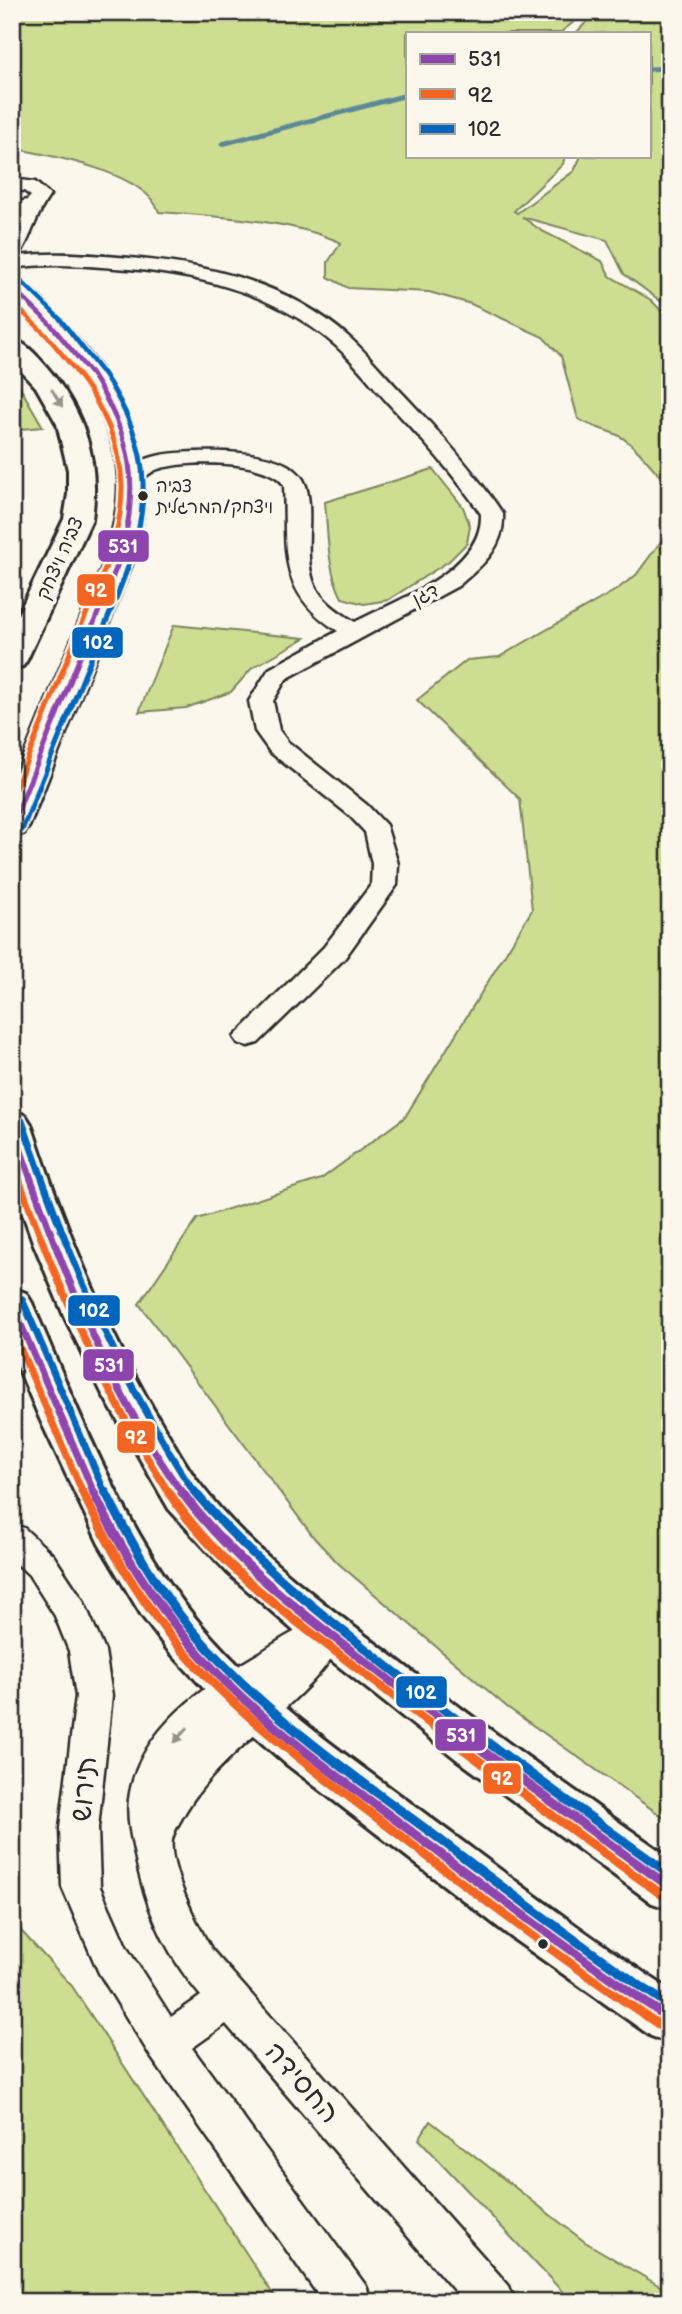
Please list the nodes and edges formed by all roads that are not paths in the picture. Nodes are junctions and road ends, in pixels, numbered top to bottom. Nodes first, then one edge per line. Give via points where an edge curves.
1 (12, 184) edge
2 (33, 204) junction
3 (12, 209) edge
4 (17, 244) edge
5 (64, 258) junction
6 (12, 262) edge
7 (12, 287) edge
8 (12, 347) edge
9 (125, 443) junction
10 (180, 460) junction
11 (132, 478) junction
12 (353, 631) junction
13 (12, 660) edge
14 (12, 826) edge
15 (248, 1037) dead end
16 (12, 1124) edge
17 (12, 1303) edge
18 (12, 1538) edge
19 (329, 1633) junction
20 (244, 1701) junction
21 (670, 1887) edge
22 (229, 1999) junction
23 (670, 2019) edge
24 (165, 2044) junction
25 (350, 2302) edge
26 (493, 2302) edge

1 - 2 street via 39,192 40,199
2 - 3 street
2 - 4 street
4 - 5 street, דגן
5 - 6 street, דגן
5 - 12 street, דגן via 212,274 285,301 343,343 421,424 482,499 494,526 483,552 450,581
7 - 9 street via 94,381
8 -> 13 street, צביה ויצחק via 57,395 69,419 79,450 83,495 78,519
9 - 10 street
9 - 11 street
10 - 11 street via 151,464
10 - 12 street via 261,463 290,476 298,500 300,576 305,589 324,613
11 - 14 street via 129,521 119,561
12 - 15 street, דגן via 277,674 261,701 262,717 279,747 377,830 385,864 384,885 334,953
16 - 19 street via 78,1301 130,1405 184,1495 225,1543
17 - 20 street via 114,1529 182,1635
18 - 24 street, תירוש via 41,1565 70,1610 87,1651 94,1696 79,1828 80,1887 113,1959
19 - 20 street, החסידה via 282,1688
19 - 21 street via 452,1729
20 - 22 street, החסידה via 185,1779 153,1841 160,1884 173,1921 198,1963
20 - 23 street via 497,1898
22 - 24 street
22 - 26 street, החסידה
24 - 25 street, תירוש

